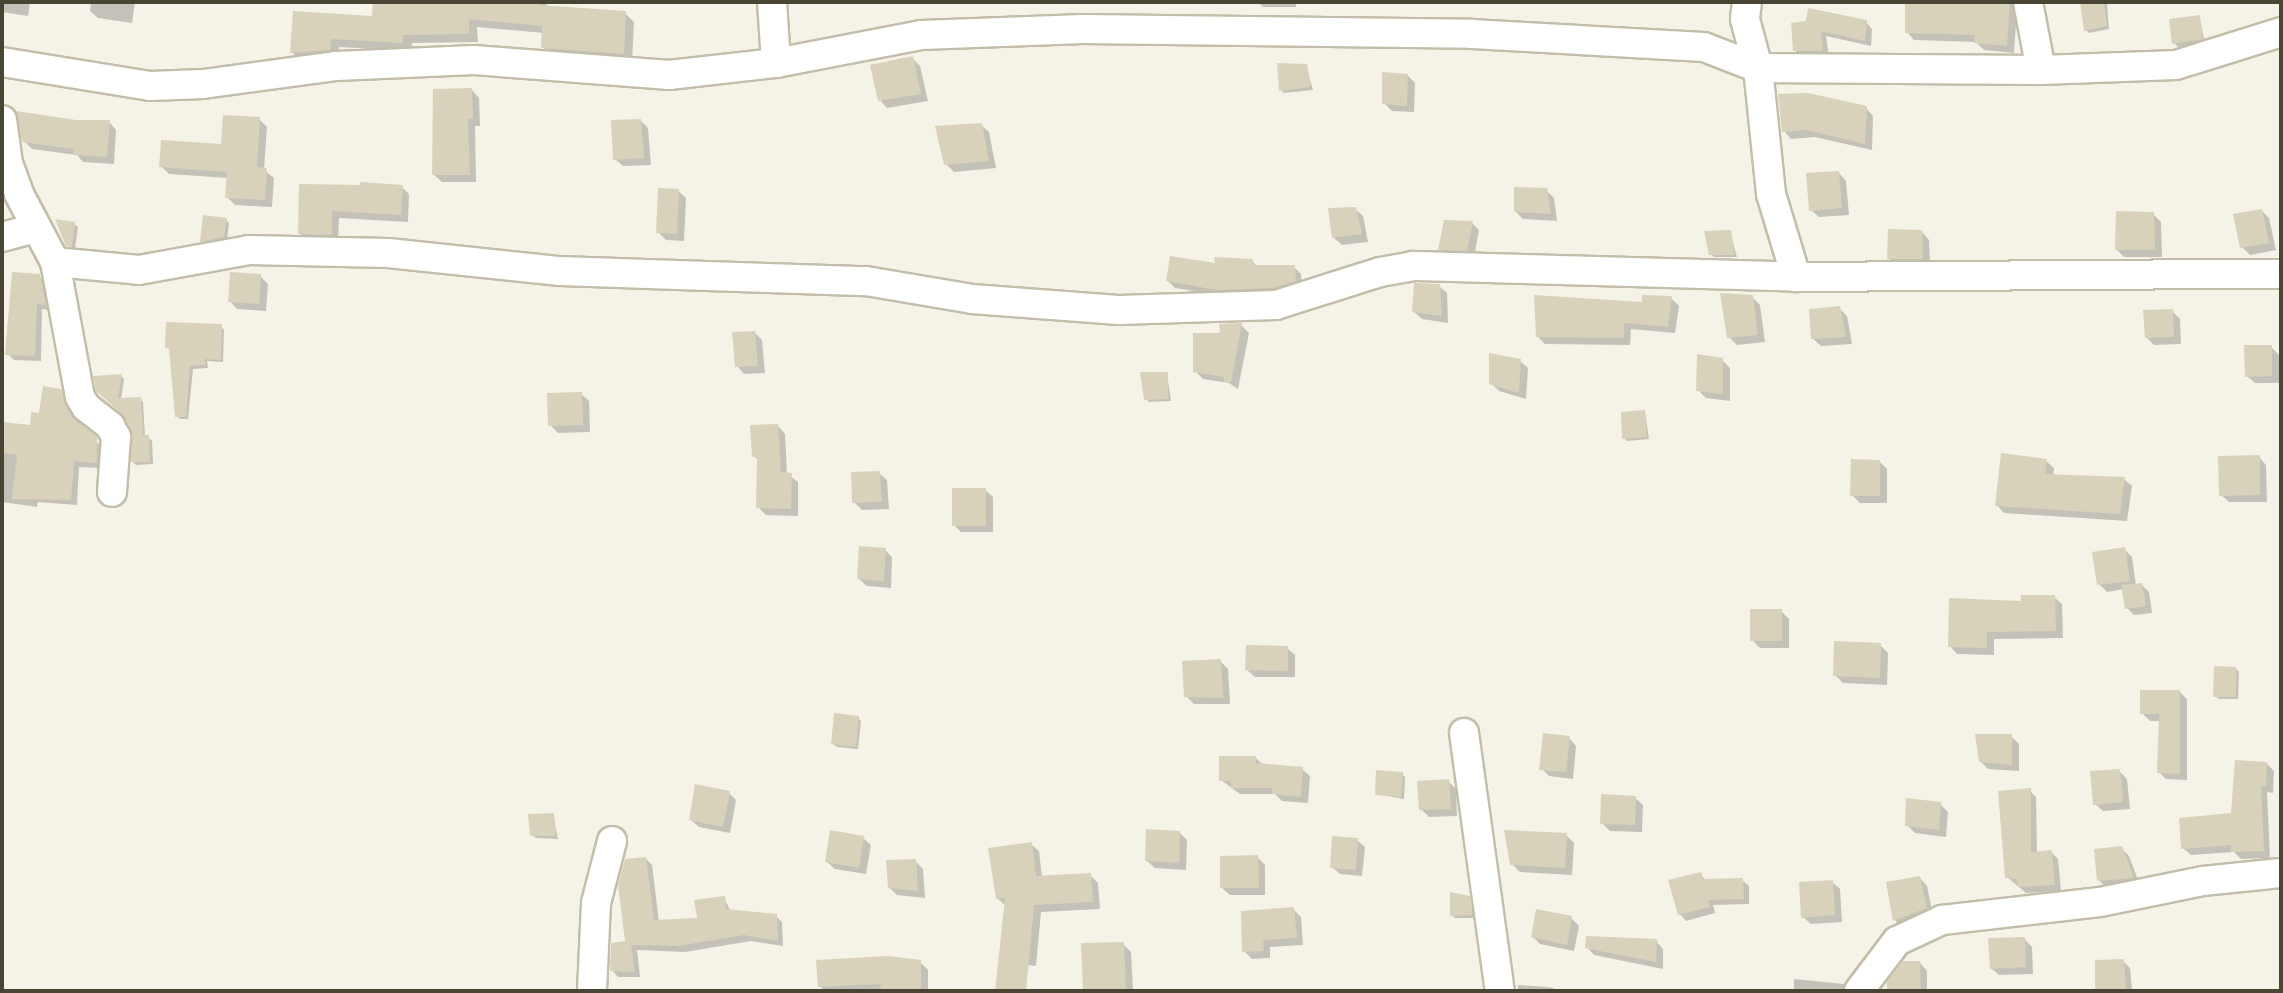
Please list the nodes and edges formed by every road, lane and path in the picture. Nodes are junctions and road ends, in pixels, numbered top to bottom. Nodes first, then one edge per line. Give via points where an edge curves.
1 (772, 2) edge
2 (1747, 2) edge
3 (2028, 2) edge
4 (2281, 32) edge
5 (2, 62) edge
6 (776, 63) junction
7 (1758, 68) junction
8 (2041, 70) junction
9 (2, 120) edge
10 (36, 228) junction
11 (2, 237) edge
12 (55, 262) junction
13 (2281, 274) edge
14 (1796, 277) junction
15 (112, 492) dead end
16 (1464, 733) dead end
17 (612, 841) dead end
18 (2281, 873) edge
19 (592, 991) edge
20 (1500, 991) edge
21 (1859, 991) edge

1 - 6 street
2 - 7 street via 1745,19
3 - 8 street
4 - 8 street via 2176,65
5 - 6 street via 150,86 337,66 474,60 669,75
6 - 7 street via 921,35 1083,29 1594,40 1704,47
7 - 8 street
7 - 14 street via 1771,194
9 - 10 street via 8,163
10 - 11 street
10 - 12 street
12 - 14 street via 139,270 249,250 388,253 560,271 866,281 972,299 1119,310 1276,305 1413,266
12 - 15 street via 80,397 116,437
13 - 14 street
16 - 20 street
17 - 19 street via 596,903
18 - 21 street via 1942,920 1897,941

